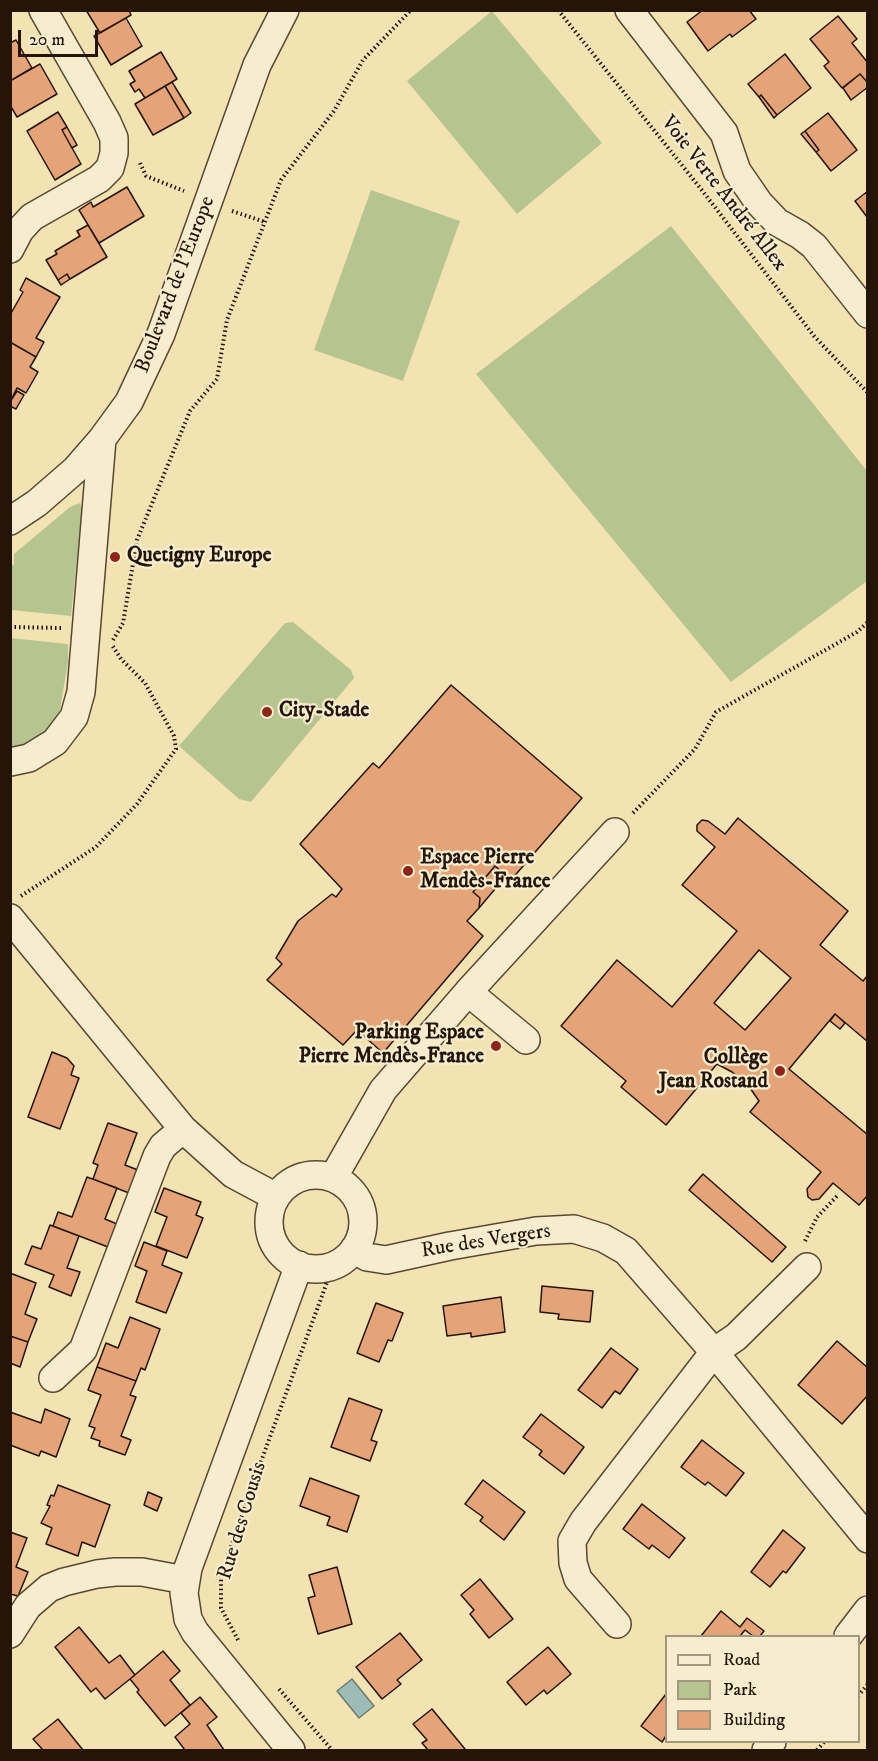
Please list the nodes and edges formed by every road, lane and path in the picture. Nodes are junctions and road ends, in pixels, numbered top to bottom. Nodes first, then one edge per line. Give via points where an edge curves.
1 (43, 10) edge
2 (285, 10) edge
3 (411, 10) edge
4 (558, 10) edge
5 (629, 10) edge
6 (10, 249) edge
7 (867, 314) edge
8 (867, 393) edge
9 (102, 439) junction
10 (10, 521) edge
11 (867, 622) edge
12 (10, 627) edge
13 (86, 629) junction
14 (111, 644) junction
15 (10, 762) edge
16 (615, 832) joint
17 (15, 907) edge
18 (468, 992) junction
19 (526, 1040) dead end
20 (183, 1129) junction
21 (333, 1178) junction
22 (837, 1196) dead end
23 (276, 1197) junction
24 (344, 1257) junction
25 (299, 1265) junction
26 (807, 1267) joint
27 (714, 1352) junction
28 (53, 1378) dead end
29 (867, 1539) edge
30 (185, 1580) junction
31 (867, 1610) edge
32 (616, 1624) dead end
33 (10, 1634) edge
34 (849, 1635) edge
35 (241, 1645) dead end
36 (272, 1680) dead end
37 (291, 1750) edge
38 (332, 1750) edge

1 - 6 street via 107,122 114,138 114,153 110,168 99,179 32,217
2 - 9 street, Boulevard de l'Europe via 257,65 161,334 129,402
3 - 14 path via 363,60 334,111 281,180 227,320 217,379 190,411 137,540 123,623
4 - 8 path, Voie Verte André Allex via 814,336
5 - 7 street via 724,133 737,171 759,203 777,222 814,246
9 - 10 street, Boulevard de l'Europe via 57,488
9 - 13 street
11 - 16 path via 857,632 716,712 695,748
12 - 13 path
13 - 14 path
13 - 15 street via 81,692 74,717 55,742 29,758
14 - 17 path via 145,683 174,736 176,749 137,804 96,847
16 - 18 street
17 - 20 street
18 - 19 street
18 - 21 street via 383,1090
20 - 23 street via 233,1174
20 - 28 street via 157,1156 83,1350
21 - 23 street via 308,1175 292,1181
21 - 24 street via 352,1191 361,1205 364,1222 361,1238
22 - 26 path via 817,1217 805,1240
23 - 25 street via 269,1219 270,1233 276,1247
24 - 25 street via 328,1268
24 - 27 street, Rue des Vergers via 386,1260 525,1233 574,1229 603,1238 626,1251
24 - 35 path, Rue des Cousis via 256,1475 221,1576 221,1608
25 - 30 street, Rue des Cousis
26 - 27 street via 736,1336
27 - 29 street, Rue des Vergers
27 - 32 street via 572,1541 578,1579
30 - 33 street via 142,1572 115,1572 64,1582 49,1588 28,1606
30 - 37 street, Rue des Cousis via 185,1606 195,1632
31 - 34 street
36 - 38 path

